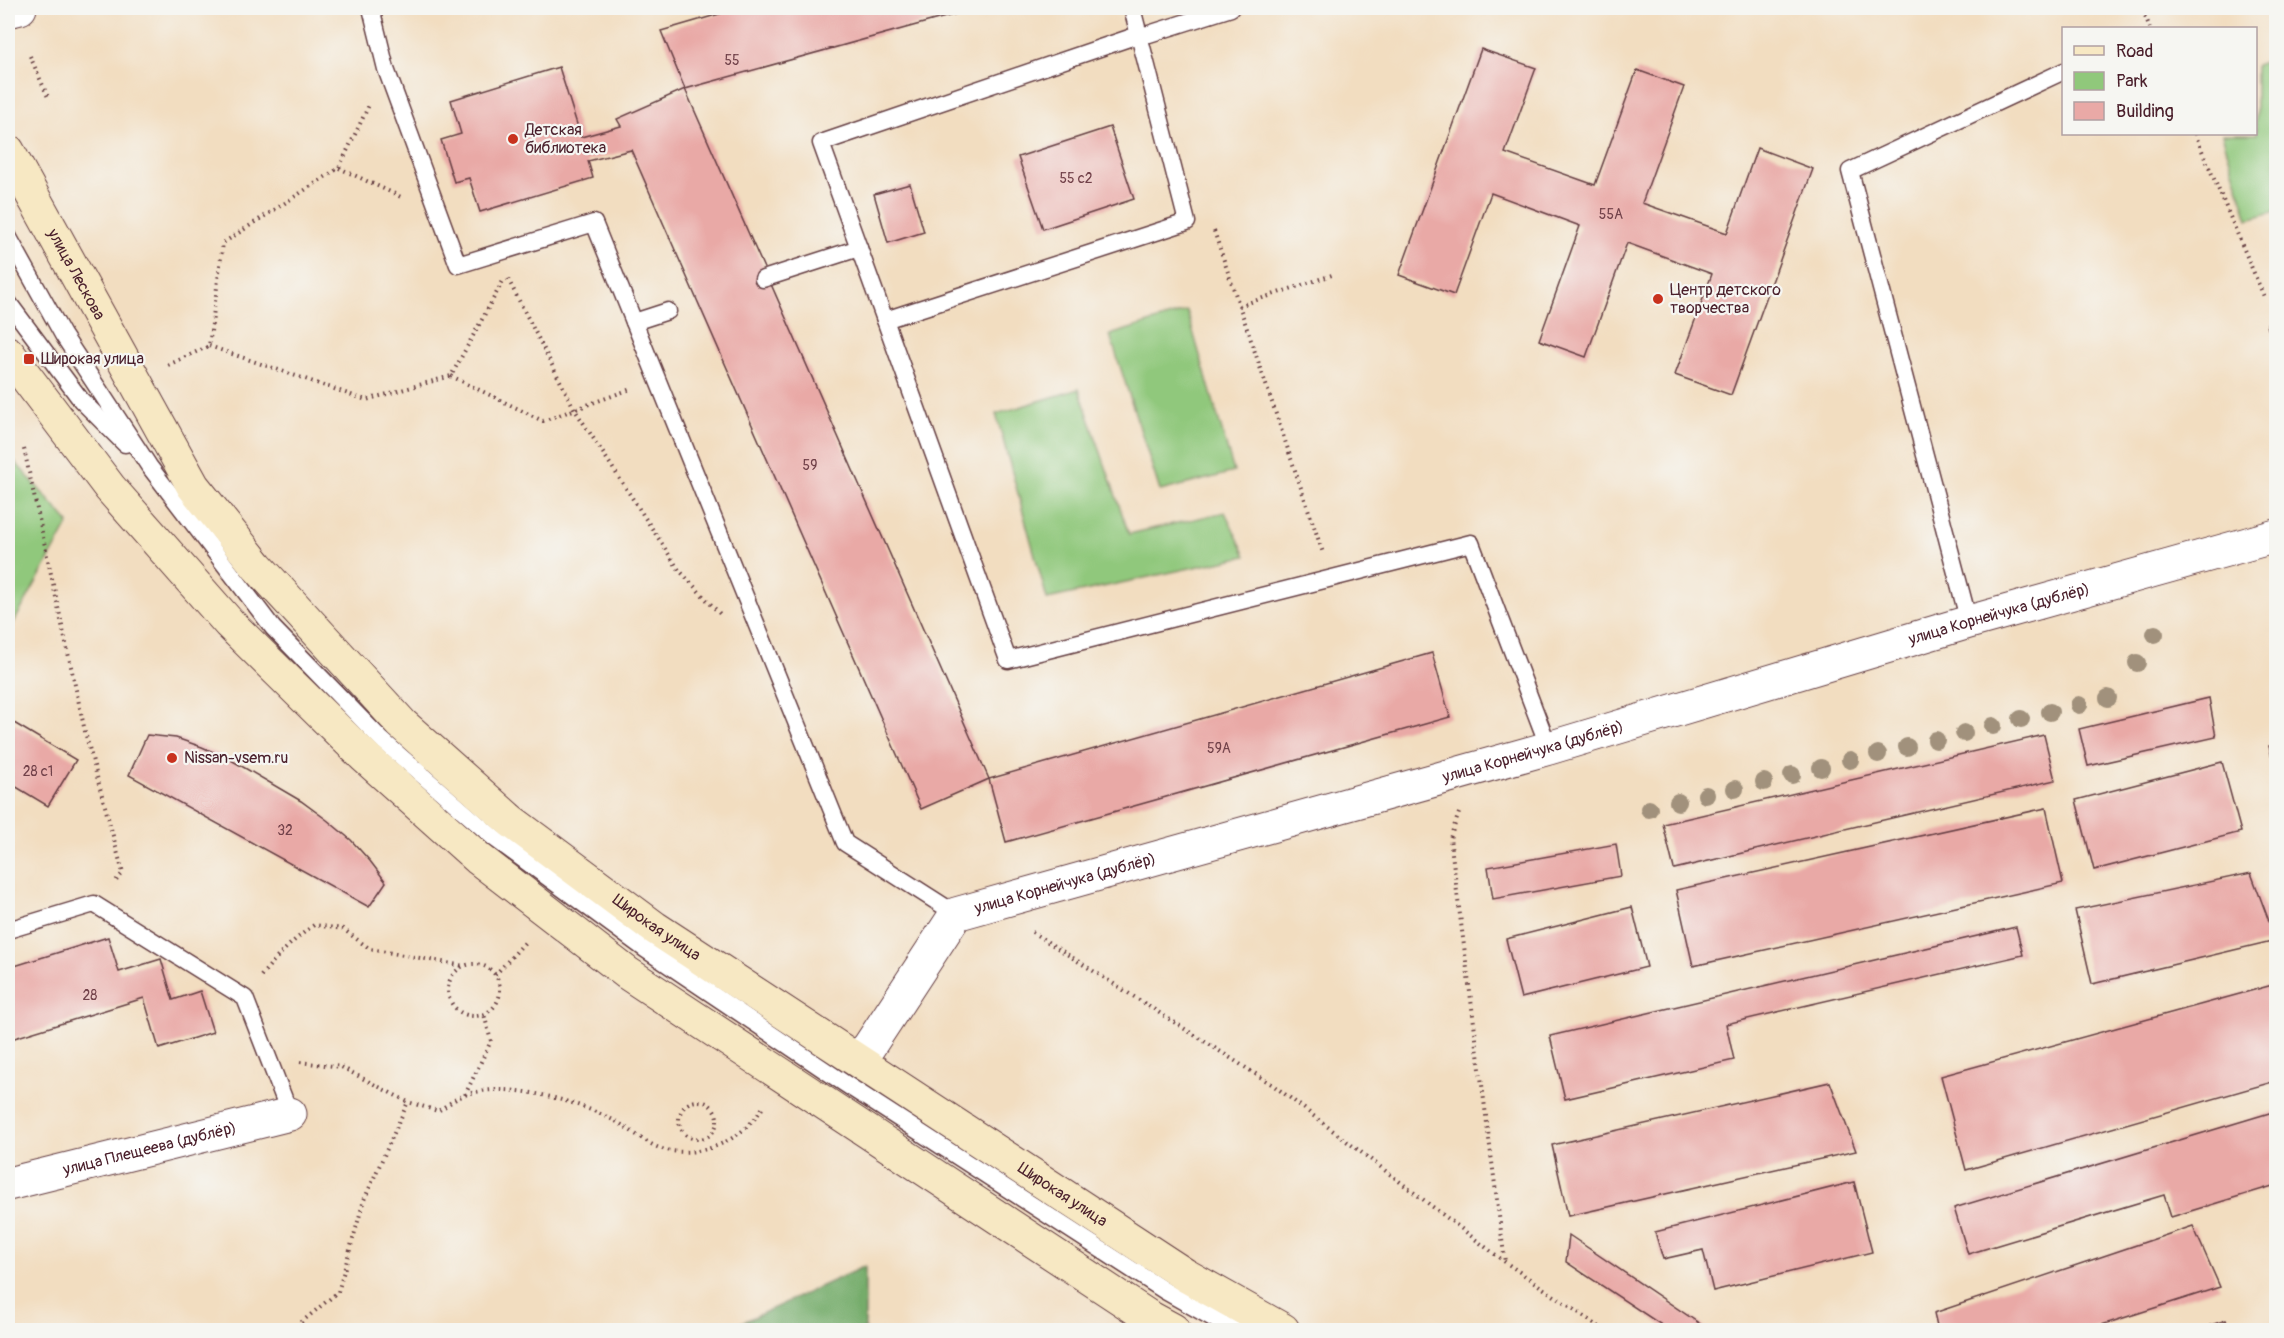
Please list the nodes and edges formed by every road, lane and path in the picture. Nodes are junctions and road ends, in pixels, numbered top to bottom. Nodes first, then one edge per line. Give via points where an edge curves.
1 (20, 8) edge
2 (371, 8) edge
3 (1132, 8) edge
4 (1232, 8) edge
5 (2136, 8) edge
6 (8, 11) edge
7 (2150, 27) edge
8 (1138, 35) junction
9 (30, 56) dead end
10 (386, 69) junction
11 (2062, 72) edge
12 (48, 97) dead end
13 (2195, 135) edge
14 (8, 151) edge
15 (339, 168) junction
16 (440, 216) junction
17 (1213, 227) dead end
18 (8, 236) edge
19 (859, 248) junction
20 (1335, 274) dead end
21 (763, 279) dead end
22 (8, 302) edge
23 (1239, 306) junction
24 (668, 311) dead end
25 (885, 320) junction
26 (634, 322) junction
27 (2276, 324) edge
28 (209, 346) junction
29 (8, 352) edge
30 (168, 365) dead end
31 (451, 376) junction
32 (657, 380) junction
33 (143, 399) joint
34 (575, 410) junction
35 (24, 449) dead end
36 (149, 466) junction
37 (2277, 536) edge
38 (1331, 577) junction
39 (724, 619) dead end
40 (1969, 622) junction
41 (1549, 748) junction
42 (1473, 769) junction
43 (94, 904) junction
44 (991, 906) junction
45 (956, 914) junction
46 (8, 930) edge
47 (530, 938) dead end
48 (464, 966) junction
49 (495, 975) junction
50 (244, 998) junction
51 (484, 1014) junction
52 (268, 1058) junction
53 (856, 1059) junction
54 (465, 1095) junction
55 (769, 1099) dead end
56 (408, 1102) junction
57 (290, 1114) joint
58 (701, 1140) junction
59 (706, 1150) junction
60 (8, 1184) edge
61 (1505, 1262) junction
62 (292, 1330) edge
63 (1173, 1330) edge
64 (1234, 1330) edge
65 (1283, 1330) edge
66 (1604, 1330) edge

1 - 6 street
2 - 10 lane
3 - 8 lane
4 - 8 lane
5 - 7 path
8 - 19 lane via 821,143
8 - 25 lane via 1187,222
9 - 12 path
10 - 15 path
10 - 16 lane
11 - 40 lane via 1850,171
13 - 27 path
14 - 33 main road, улица Лескова
15 - 16 path
15 - 28 path via 223,243
16 - 26 lane via 458,265 594,224
17 - 23 path
18 - 36 lane, Широкая улица via 63,335
19 - 21 lane
19 - 25 lane
20 - 23 path
22 - 36 lane, Широкая улица via 81,400
23 - 38 path
24 - 26 lane
25 - 38 lane via 1008,660
26 - 32 lane
28 - 30 path
28 - 31 path via 366,400
29 - 63 main road via 110,488 229,623 366,757 479,859 627,973
31 - 34 path via 543,421
31 - 34 path via 506,276
32 - 34 path
32 - 45 lane via 845,843
33 - 53 main road, Широкая улица via 200,495 257,566 402,724 511,821 655,928
34 - 39 path via 679,570
35 - 43 path via 86,736 123,873
36 - 64 lane, Широкая улица via 273,628 382,740 494,838 645,949 844,1083 1165,1291
37 - 40 street, улица Корнейчука (дублёр)
38 - 41 lane via 1471,543
40 - 41 street, улица Корнейчука (дублёр)
41 - 42 street, улица Корнейчука (дублёр)
42 - 44 street, улица Корнейчука (дублёр)
42 - 61 path via 1450,838
43 - 46 lane
43 - 50 lane
44 - 45 street, улица Корнейчука (дублёр)
44 - 61 path via 1273,1085
45 - 53 street, улица Корнейчука (дублёр) via 868,1048
47 - 49 path
48 - 49 path via 476,964
48 - 50 path via 370,949 343,928 314,925 274,959
48 - 51 path via 449,983 452,1005 461,1013
49 - 51 path via 500,986 499,998
50 - 52 lane
51 - 54 path via 491,1041
52 - 56 path via 341,1067
52 - 57 lane
53 - 65 main road, Широкая улица via 1185,1275
54 - 56 path via 438,1111
54 - 59 path via 498,1089 529,1093 582,1106 664,1150
55 - 59 path via 736,1137
56 - 62 path via 364,1200 338,1292
57 - 60 street, улица Плещеева (дублёр)
58 - 58 path via 712,1134 718,1123 716,1111 707,1102 695,1101 684,1106 678,1117 689,1138
58 - 59 path
61 - 66 path

